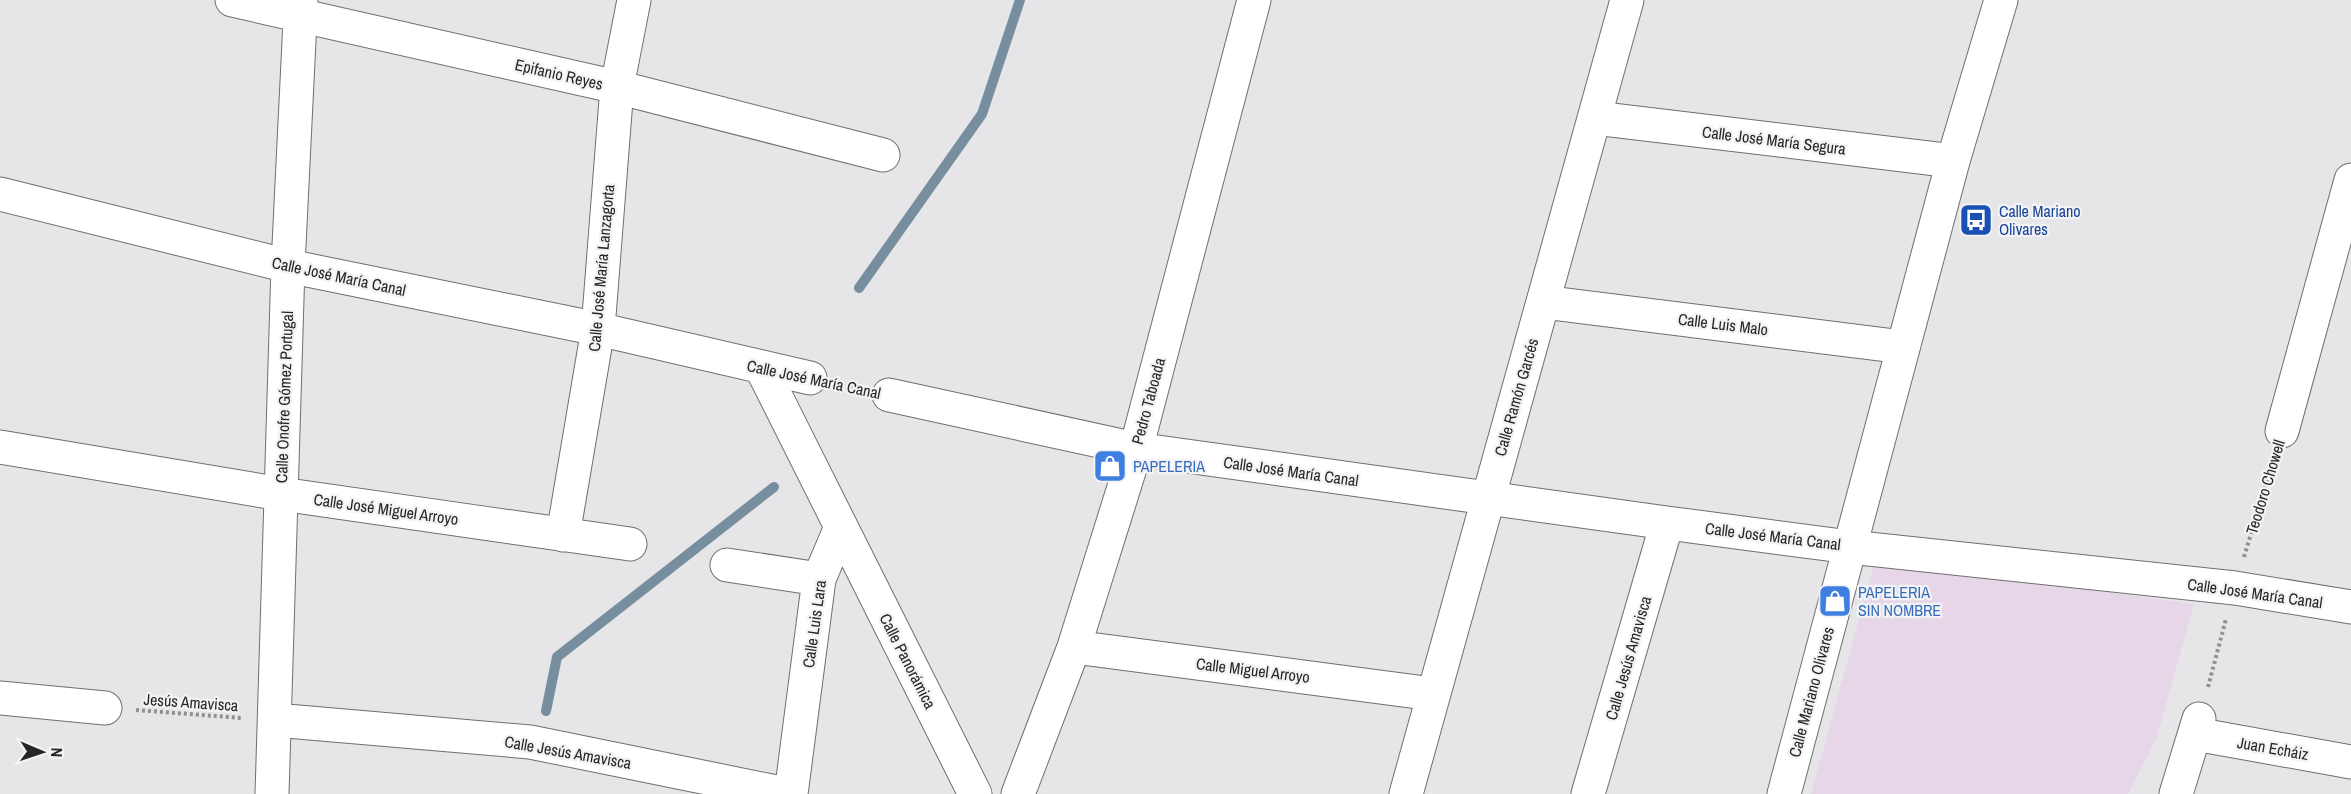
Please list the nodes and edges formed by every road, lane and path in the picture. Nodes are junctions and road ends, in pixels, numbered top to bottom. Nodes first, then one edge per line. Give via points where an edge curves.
1 (232, 0) edge
2 (634, 0) edge
3 (1254, 0) edge
4 (1628, 0) edge
5 (2001, 0) edge
6 (301, 8) edge
7 (616, 87) junction
8 (1595, 118) junction
9 (883, 155) dead end
10 (1953, 161) junction
11 (2351, 180) edge
12 (0, 194) edge
13 (288, 266) junction
14 (1543, 302) junction
15 (598, 329) junction
16 (1904, 347) junction
17 (761, 367) junction
18 (810, 378) joint
19 (888, 395) joint
20 (2282, 432) joint
21 (0, 447) edge
22 (1136, 449) junction
23 (281, 494) junction
24 (1487, 499) junction
25 (1667, 523) junction
26 (841, 527) junction
27 (563, 535) junction
28 (630, 544) dead end
29 (1850, 546) junction
30 (728, 566) dead end
31 (819, 579) junction
32 (2235, 588) junction
33 (2351, 607) edge
34 (1074, 647) junction
35 (1433, 694) junction
36 (0, 698) edge
37 (105, 708) joint
38 (275, 720) junction
39 (2197, 727) junction
40 (2351, 762) edge
41 (272, 794) edge
42 (786, 794) edge
43 (792, 794) edge
44 (975, 794) edge
45 (1018, 794) edge
46 (1406, 794) edge
47 (1588, 794) edge
48 (1784, 794) edge
49 (2176, 794) edge

1 - 6 street, Epifanio Reyes
2 - 7 street, Calle José María Lanzagorta
3 - 22 street, Pedro Taboada
4 - 8 street, Calle Ramón Garcés
5 - 10 street, Calle Mariano Olivares
6 - 7 street, Epifanio Reyes
6 - 13 street, Calle Onofre Gómez Portugal
7 - 9 street, Epifanio Reyes
7 - 15 street, Calle José María Lanzagorta
8 - 10 street, Calle José María Segura
8 - 14 street, Calle Ramón Garcés
10 - 16 street, Calle Mariano Olivares
11 - 20 street, Teodoro Chowell
12 - 13 street, Calle José María Canal
13 - 15 street, Calle José María Canal
13 - 23 street, Calle Onofre Gómez Portugal
14 - 16 street, Calle Luis Malo
14 - 24 street, Calle Ramón Garcés
15 - 17 street, Calle José María Canal
15 - 27 street, Calle José María Lanzagorta
16 - 29 street, Calle Mariano Olivares
17 - 18 street, Calle José María Canal
17 - 26 street
18 - 19 path, Calle José María Canal
19 - 22 street, Calle José María Canal
20 - 32 path, Teodoro Chowell
21 - 23 street, Calle José Miguel Arroyo
22 - 24 street, Calle José María Canal
22 - 34 street, Pedro Taboada
23 - 27 street, Calle José Miguel Arroyo
23 - 38 street, Calle Onofre Gómez Portugal
24 - 25 street, Calle José María Canal
24 - 35 street, Calle Ramón Garcés
25 - 29 street, Calle José María Canal
25 - 47 street, Calle Jesús Amavisca
26 - 31 street, Calle Luis Lara
26 - 44 street, Calle Panorámica
27 - 28 street, Calle José Miguel Arroyo
29 - 32 street, Calle José María Canal
29 - 48 street, Calle Mariano Olivares
30 - 31 street
31 - 43 street, Calle Luis Lara
32 - 33 street, Calle José María Canal
32 - 39 path, Teodoro Chowell
34 - 35 street, Calle Miguel Arroyo
34 - 45 street, Pedro Taboada
35 - 46 street, Calle Ramón Garcés
36 - 37 street
37 - 38 path, Jesús Amavisca
38 - 41 street, Calle Onofre Gómez Portugal
38 - 42 street, Calle Jesús Amavisca via 530,742
39 - 40 street, Juan Echáiz
39 - 49 street

